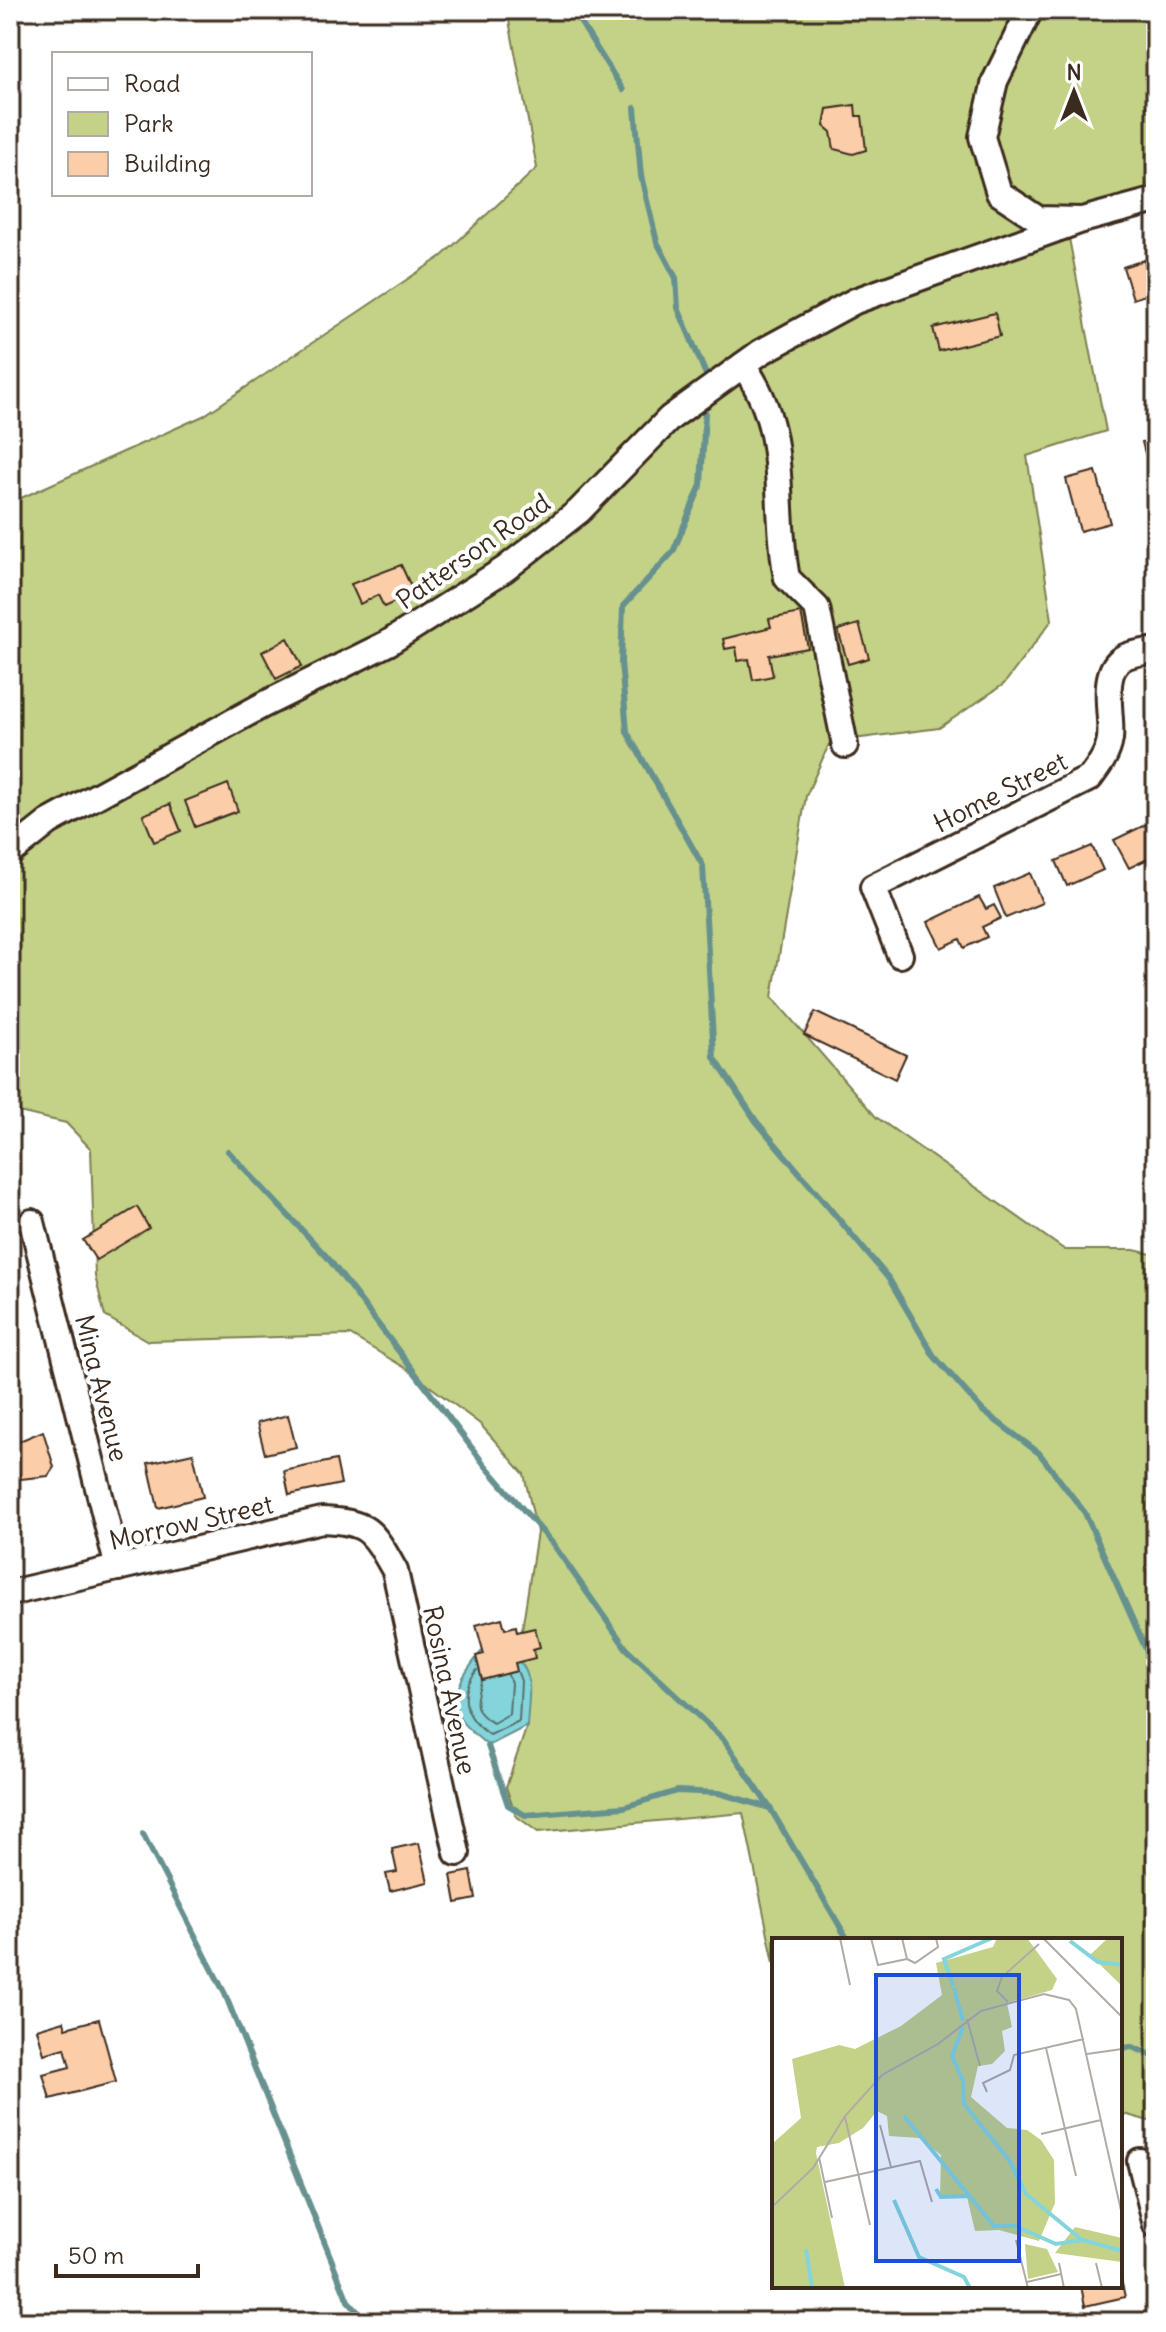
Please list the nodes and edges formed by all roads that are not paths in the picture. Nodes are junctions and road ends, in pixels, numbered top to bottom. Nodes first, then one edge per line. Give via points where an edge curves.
1 (1030, 10) edge
2 (1156, 200) edge
3 (1082, 220) junction
4 (743, 365) junction
5 (1156, 650) edge
6 (845, 745) dead end
7 (10, 853) edge
8 (900, 955) dead end
9 (32, 1222) dead end
10 (379, 1542) joint
11 (118, 1568) junction
12 (10, 1593) edge
13 (457, 1853) dead end
14 (1140, 2161) dead end
15 (1156, 2225) edge

1 - 3 street via 995,81 982,137 999,193 1038,219
2 - 3 street
3 - 4 street, Patterson Road via 855,301
4 - 6 street via 769,412 787,578 817,608
4 - 7 street, Patterson Road via 670,418 579,511 505,569 388,643 49,822
5 - 8 street, Home Street via 1122,657 1114,667 1110,740 1090,778 873,887
9 - 11 street, Mina Avenue
10 - 11 street, Morrow Street via 356,1521 322,1520
10 - 13 street, Rosina Avenue via 395,1571
11 - 12 street, Morrow Street
14 - 15 street

